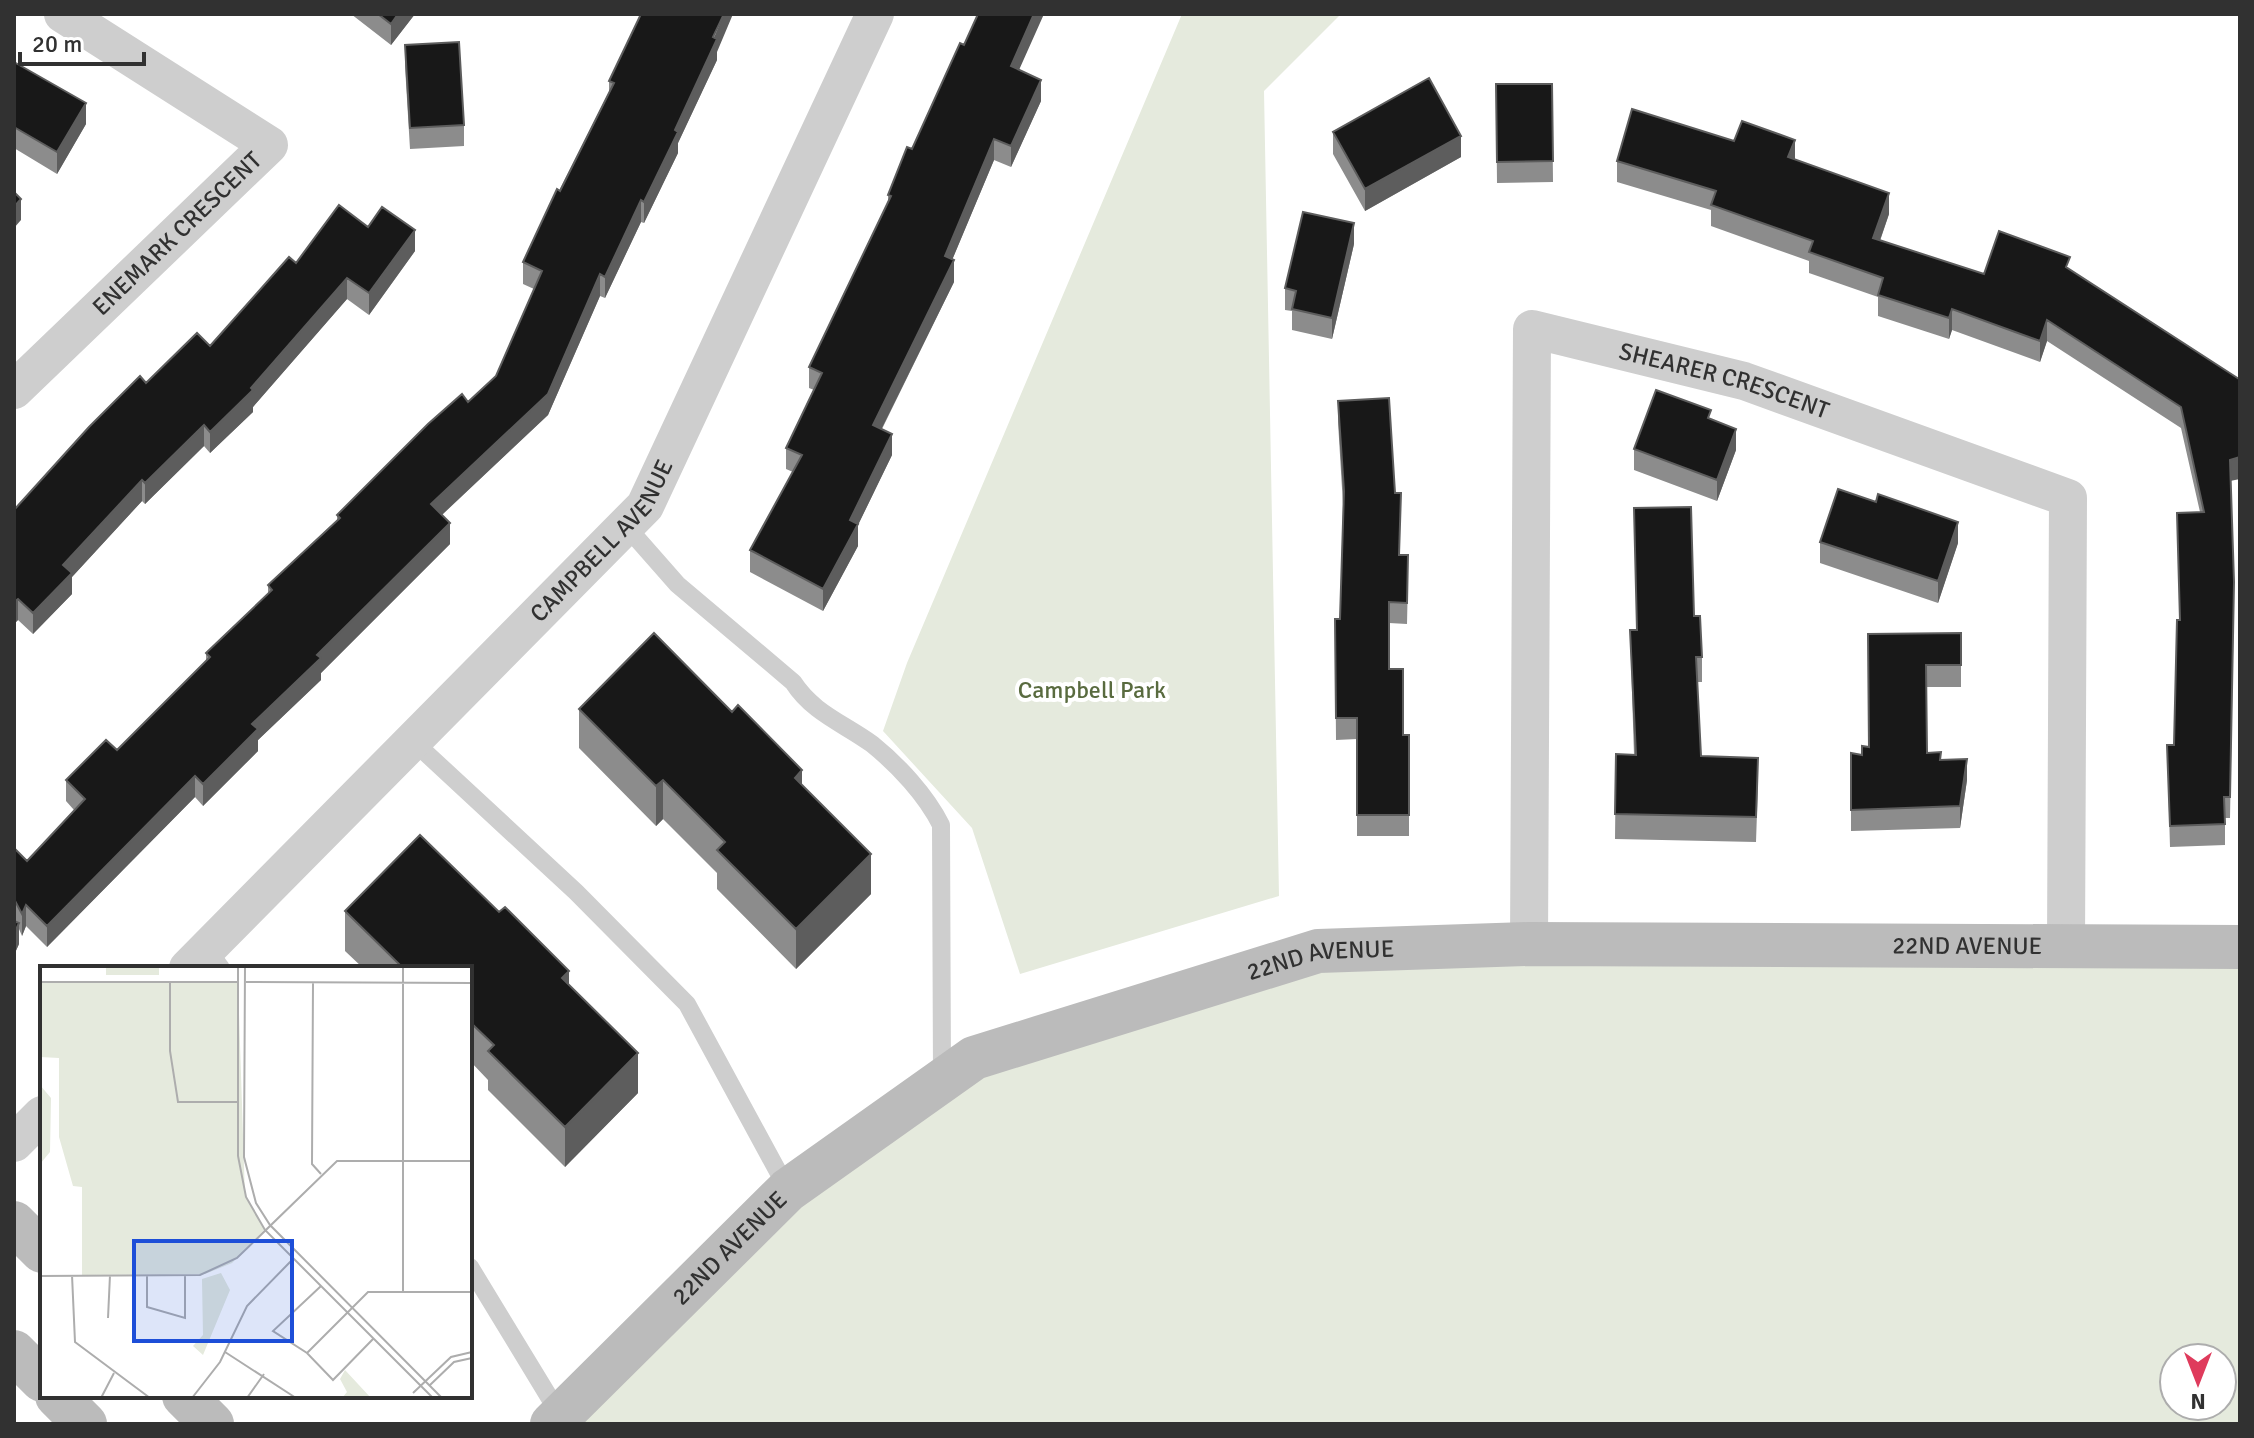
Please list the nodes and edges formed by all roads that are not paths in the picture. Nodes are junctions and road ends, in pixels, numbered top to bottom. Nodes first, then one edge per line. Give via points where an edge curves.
1 (63, 14) edge
2 (875, 14) edge
3 (14, 390) edge
4 (626, 526) junction
5 (413, 741) junction
6 (1529, 944) junction
7 (2066, 947) junction
8 (2240, 947) edge
9 (205, 962) edge
10 (942, 1081) junction
11 (40, 1117) edge
12 (14, 1143) edge
13 (788, 1190) junction
14 (14, 1223) edge
15 (40, 1249) edge
16 (472, 1271) edge
17 (14, 1352) edge
18 (40, 1378) edge
19 (59, 1398) edge
20 (186, 1398) edge
21 (556, 1420) edge
22 (85, 1424) edge
23 (212, 1424) edge

1 - 3 street, ENEMARK CRESCENT via 269,145
2 - 4 street, CAMPBELL AVENUE via 645,506
4 - 5 street, CAMPBELL AVENUE
4 - 10 lane via 677,584 793,682 805,701 873,745 935,813 941,825
5 - 9 street, CAMPBELL AVENUE
5 - 13 lane via 687,1004
6 - 7 street, 22ND AVENUE
6 - 7 street, SHEARER CRESCENT via 1532,329 1744,381 2068,498
6 - 10 street, 22ND AVENUE via 1318,951 974,1058
7 - 8 street, 22ND AVENUE
10 - 13 street, 22ND AVENUE
11 - 12 street
13 - 21 street, 22ND AVENUE
14 - 15 street
16 - 21 lane
17 - 18 street
19 - 22 street
20 - 23 street

